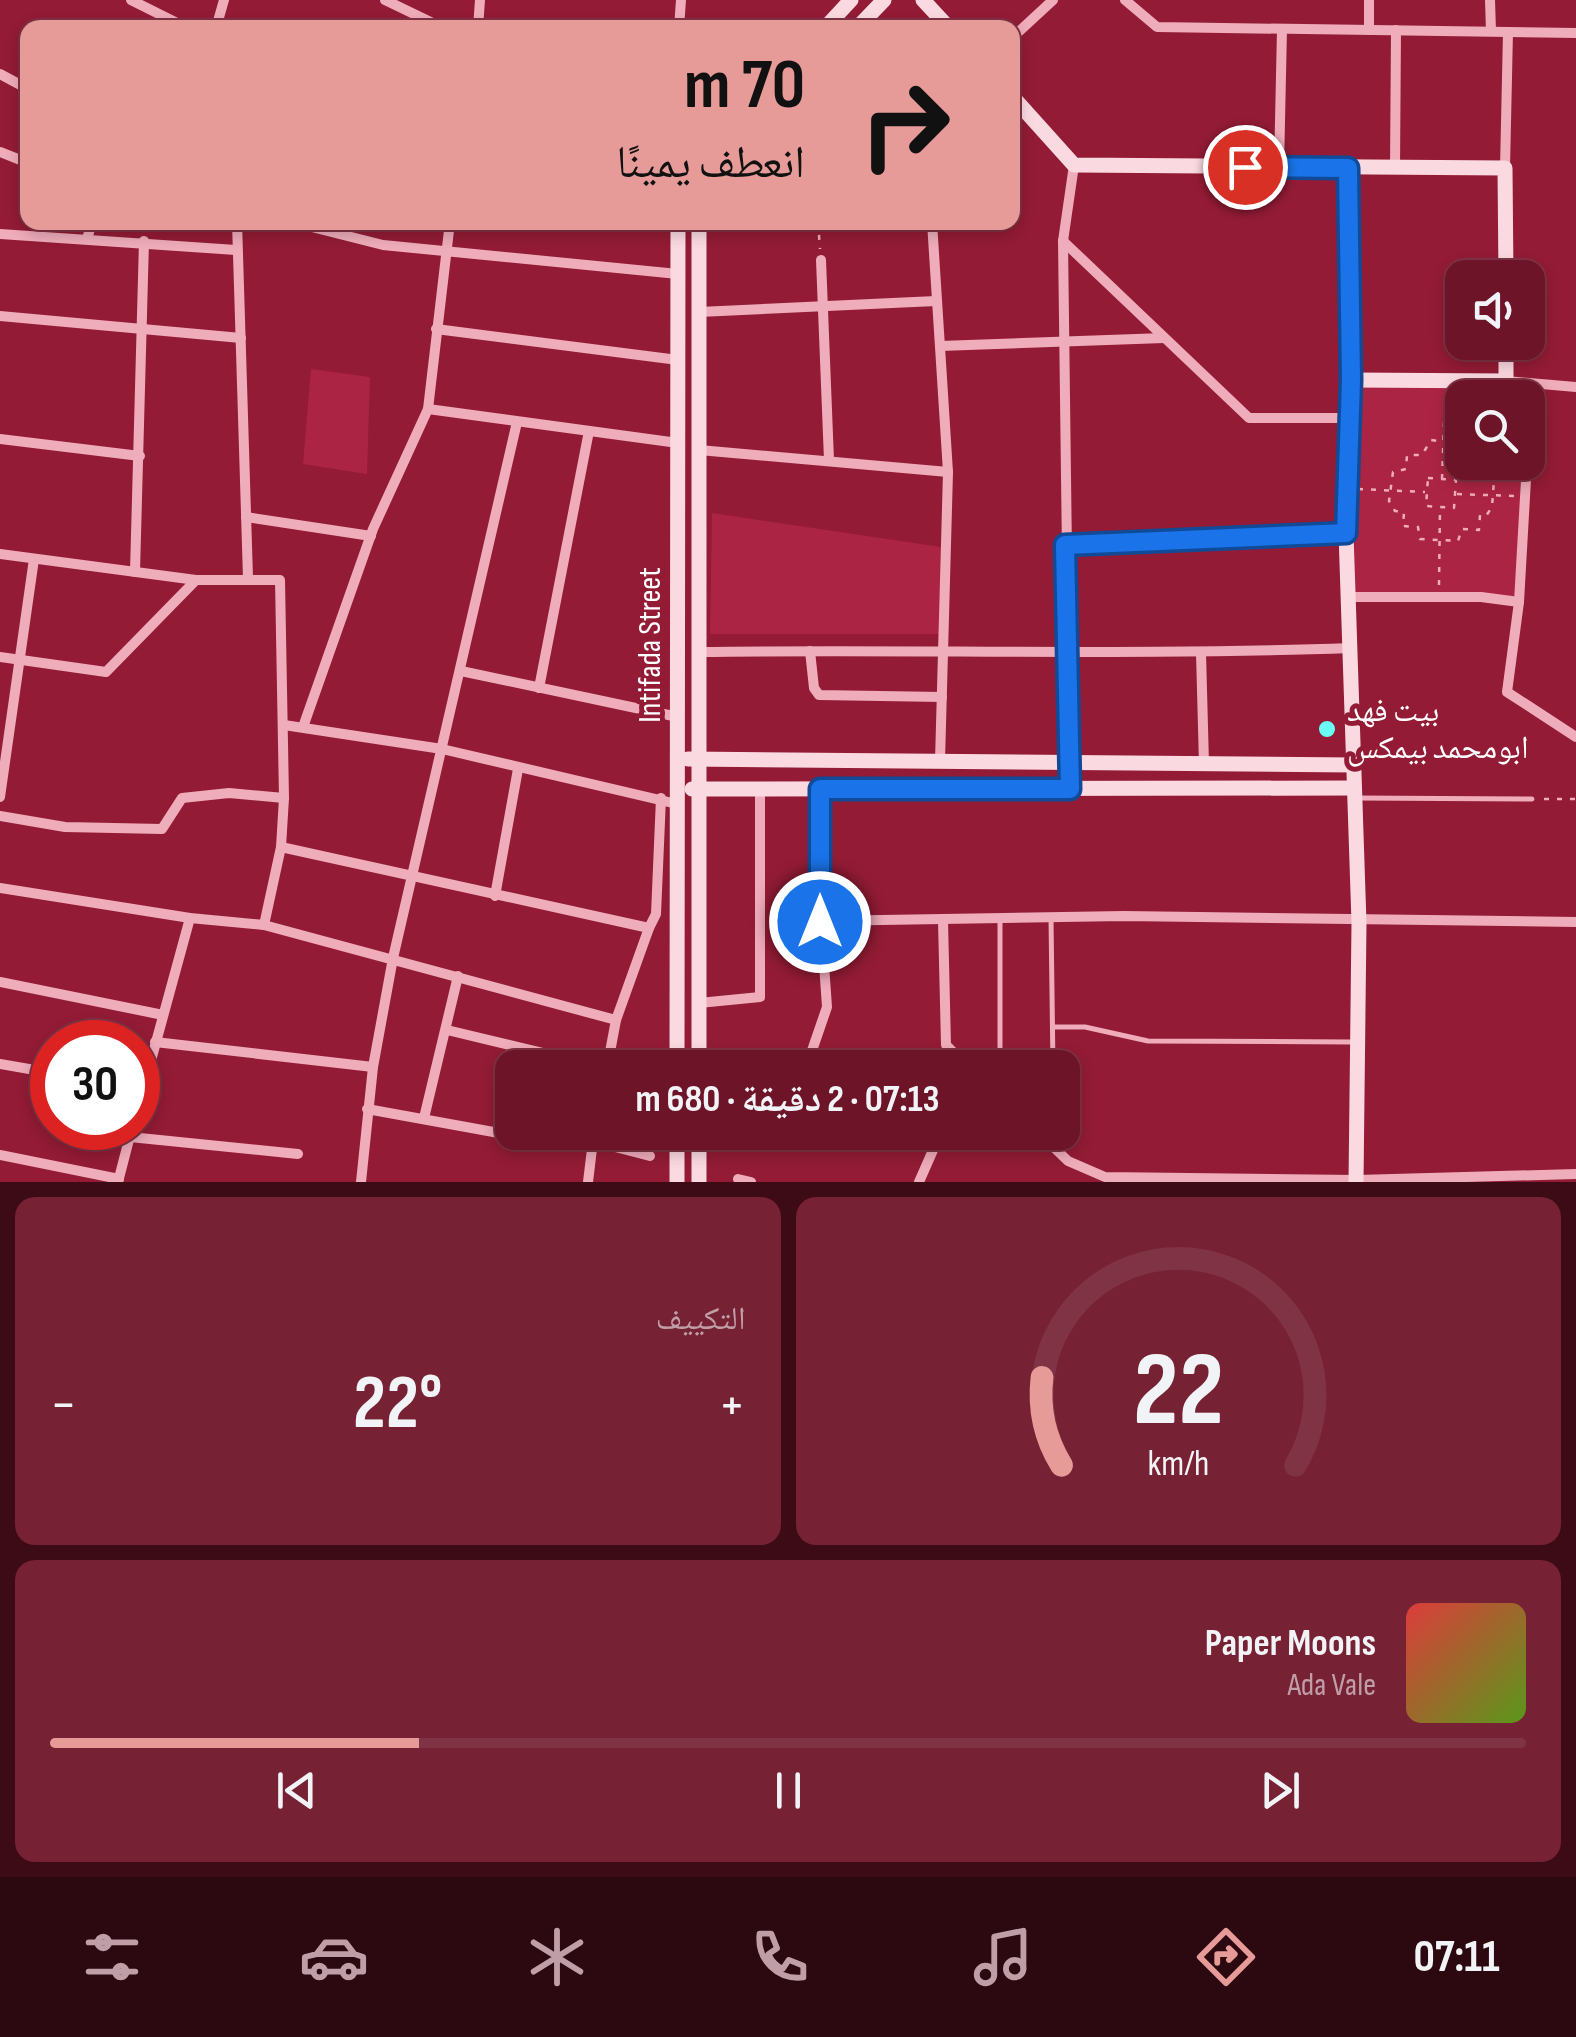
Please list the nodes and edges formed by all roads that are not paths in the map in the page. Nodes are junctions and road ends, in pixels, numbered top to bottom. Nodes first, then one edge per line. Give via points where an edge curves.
1 (131, 0) edge
2 (385, 0) edge
3 (852, 0) edge
4 (884, 0) edge
5 (923, 0) edge
6 (1053, 0) edge
7 (1125, 0) edge
8 (1369, 0) edge
9 (1490, 0) edge
10 (170, 20) edge
11 (426, 20) edge
12 (833, 20) edge
13 (864, 20) edge
14 (942, 20) edge
15 (1282, 29) junction
16 (1369, 30) junction
17 (1396, 30) junction
18 (1020, 31) edge
19 (1491, 31) junction
20 (1508, 32) junction
21 (1576, 32) edge
22 (1020, 105) edge
23 (1074, 165) junction
24 (1280, 167) junction
25 (1348, 168) junction
26 (1394, 168) junction
27 (1505, 168) junction
28 (90, 230) edge
29 (237, 230) edge
30 (324, 230) edge
31 (449, 230) edge
32 (678, 230) edge
33 (699, 230) edge
34 (932, 230) edge
35 (0, 234) edge
36 (87, 240) junction
37 (144, 241) junction
38 (1063, 241) junction
39 (236, 250) junction
40 (447, 250) junction
41 (820, 260) road end
42 (1506, 260) edge
43 (678, 274) junction
44 (936, 302) junction
45 (824, 306) junction
46 (699, 312) junction
47 (0, 316) edge
48 (436, 329) junction
49 (145, 330) junction
50 (240, 338) junction
51 (1164, 338) junction
52 (1064, 342) junction
53 (940, 346) junction
54 (678, 360) junction
55 (1351, 380) junction
56 (1445, 380) edge
57 (1545, 387) edge
58 (1576, 388) edge
59 (428, 409) junction
60 (1348, 418) junction
61 (517, 422) junction
62 (588, 431) junction
63 (0, 439) edge
64 (678, 443) junction
65 (699, 450) junction
66 (140, 456) junction
67 (829, 460) junction
68 (948, 472) junction
69 (1526, 480) edge
70 (246, 517) junction
71 (1346, 533) junction
72 (371, 536) junction
73 (1065, 545) junction
74 (0, 554) edge
75 (34, 559) junction
76 (135, 572) junction
77 (248, 578) junction
78 (196, 580) junction
79 (1349, 597) junction
80 (1519, 602) junction
81 (1351, 648) junction
82 (944, 649) junction
83 (810, 650) junction
84 (699, 652) junction
85 (1066, 654) junction
86 (1201, 654) junction
87 (0, 658) edge
88 (20, 661) junction
89 (461, 671) junction
90 (539, 688) junction
91 (942, 696) junction
92 (678, 717) junction
93 (284, 725) junction
94 (303, 727) junction
95 (1576, 737) edge
96 (442, 749) junction
97 (678, 760) junction
98 (698, 760) junction
99 (940, 761) junction
100 (1068, 762) junction
101 (1204, 764) junction
102 (1354, 765) junction
103 (518, 769) junction
104 (820, 789) junction
105 (1070, 789) junction
106 (699, 790) junction
107 (760, 790) junction
108 (1354, 793) junction
109 (672, 797) junction
110 (0, 798) edge
111 (284, 798) junction
112 (1532, 798) road end
113 (0, 816) edge
114 (281, 847) junction
115 (412, 876) junction
116 (0, 888) edge
117 (495, 896) junction
118 (190, 918) junction
119 (1051, 918) junction
120 (1000, 920) junction
121 (820, 922) junction
122 (943, 922) junction
123 (1576, 922) edge
124 (1359, 923) junction
125 (264, 925) junction
126 (649, 928) junction
127 (393, 958) junction
128 (458, 976) junction
129 (0, 982) edge
130 (699, 1004) junction
131 (163, 1015) junction
132 (616, 1020) junction
133 (160, 1025) edge
134 (1053, 1027) junction
135 (447, 1030) junction
136 (1358, 1042) junction
137 (160, 1043) edge
138 (531, 1050) edge
139 (610, 1050) edge
140 (677, 1050) edge
141 (699, 1050) edge
142 (812, 1050) edge
143 (951, 1050) edge
144 (1000, 1050) edge
145 (1054, 1050) edge
146 (0, 1064) edge
147 (372, 1067) junction
148 (30, 1069) edge
149 (367, 1109) junction
150 (424, 1118) junction
151 (495, 1132) edge
152 (160, 1136) edge
153 (126, 1150) edge
154 (592, 1150) edge
155 (632, 1150) edge
156 (677, 1150) edge
157 (699, 1150) edge
158 (933, 1150) edge
159 (1056, 1150) edge
160 (298, 1154) dead end
161 (0, 1155) edge
162 (650, 1156) dead end
163 (1576, 1174) edge
164 (119, 1180) edge
165 (1500, 1180) edge
166 (1357, 1181) edge
167 (361, 1182) edge
168 (588, 1182) edge
169 (676, 1182) edge
170 (698, 1182) edge
171 (919, 1182) edge

1 - 10 street
2 - 11 street
3 - 12 street
4 - 13 street
5 - 14 street
6 - 18 street
7 - 15 street via 1157,27
8 - 16 street
9 - 19 street
15 - 16 street
15 - 24 street
16 - 17 street
17 - 19 street
17 - 26 street
19 - 20 street
20 - 21 street
20 - 27 street
22 - 23 street
23 - 24 street
23 - 38 street
24 - 25 street
25 - 26 street
25 - 55 street
26 - 27 street
27 - 42 street
28 - 36 street
29 - 39 street
30 - 40 street via 384,245
31 - 40 street
32 - 43 street, Intifada Street
33 - 46 street, Intifada Street
34 - 44 street
35 - 36 street
36 - 37 street
37 - 39 street
37 - 49 street
38 - 51 street
38 - 52 street
39 - 50 street
40 - 43 street
40 - 48 street
41 - 45 street
43 - 54 street, Intifada Street
44 - 45 street
44 - 53 street
45 - 46 street
45 - 67 street
46 - 65 street, Intifada Street
47 - 49 street
48 - 54 street
48 - 59 street
49 - 50 street
49 - 66 street
50 - 70 street
51 - 52 street
51 - 60 street via 1248,418
52 - 53 street
52 - 73 street
53 - 68 street
54 - 64 street, Intifada Street
55 - 56 street
55 - 60 street
57 - 58 street
59 - 61 street
59 - 72 street
60 - 71 street
61 - 62 street
61 - 89 street
62 - 64 street
62 - 90 street
63 - 66 street
64 - 92 street, Intifada Street
65 - 67 street
65 - 84 street, Intifada Street
66 - 76 street
67 - 68 street
68 - 82 street
69 - 80 street
70 - 72 street
70 - 77 street
71 - 73 street
71 - 79 street
72 - 94 street
73 - 85 street
74 - 75 street
75 - 76 street
75 - 88 street
76 - 78 street
77 - 78 street
77 - 93 street via 280,580
78 - 88 street via 106,672
79 - 80 street
79 - 81 street
80 - 95 street via 1507,692
81 - 86 street
81 - 102 street
82 - 83 street
82 - 85 street
82 - 91 street
83 - 84 street
83 - 91 street via 819,695
84 - 98 street, Intifada Street
85 - 86 street
85 - 100 street
86 - 101 street
87 - 88 street
88 - 110 street
89 - 90 street
89 - 96 street
90 - 92 street
91 - 99 street
92 - 97 street, Intifada Street
93 - 94 street
93 - 111 street
94 - 96 street
96 - 103 street
96 - 115 street
97 - 98 street
97 - 109 street, Intifada Street
98 - 99 street
98 - 106 street, Intifada Street
99 - 100 street
100 - 101 street
100 - 105 street
101 - 102 street
102 - 108 street
103 - 109 street
103 - 117 street
104 - 105 street
104 - 107 street
104 - 121 street
105 - 108 street
106 - 107 street
106 - 109 street
106 - 130 street, Intifada Street
107 - 130 street via 760,996
108 - 112 lane
108 - 124 street
109 - 126 street
109 - 140 street, Intifada Street
111 - 113 street via 228,792 182,798 162,829 65,828
111 - 114 street
114 - 115 street
114 - 125 street
115 - 117 street
115 - 127 street
116 - 118 street
117 - 126 street
118 - 125 street
118 - 131 street
119 - 120 street
119 - 124 street
119 - 134 lane
120 - 122 street
120 - 144 lane
121 - 122 street
121 - 142 street via 826,1007
122 - 143 street
123 - 124 street
124 - 136 street
125 - 127 street
126 - 132 street
127 - 128 street
127 - 147 street
128 - 132 street
128 - 135 street
129 - 131 street
130 - 141 street, Intifada Street
131 - 133 street
132 - 139 street
134 - 136 lane via 1148,1041
134 - 145 lane
135 - 138 street
135 - 150 street
136 - 166 street
137 - 147 street
146 - 148 street
147 - 149 street
149 - 150 street
149 - 167 street
150 - 151 street
152 - 160 street
153 - 164 street
154 - 168 street
155 - 162 street
156 - 169 street
157 - 170 street
158 - 171 street
159 - 166 street via 1105,1177
161 - 164 street
163 - 165 street
165 - 166 street

